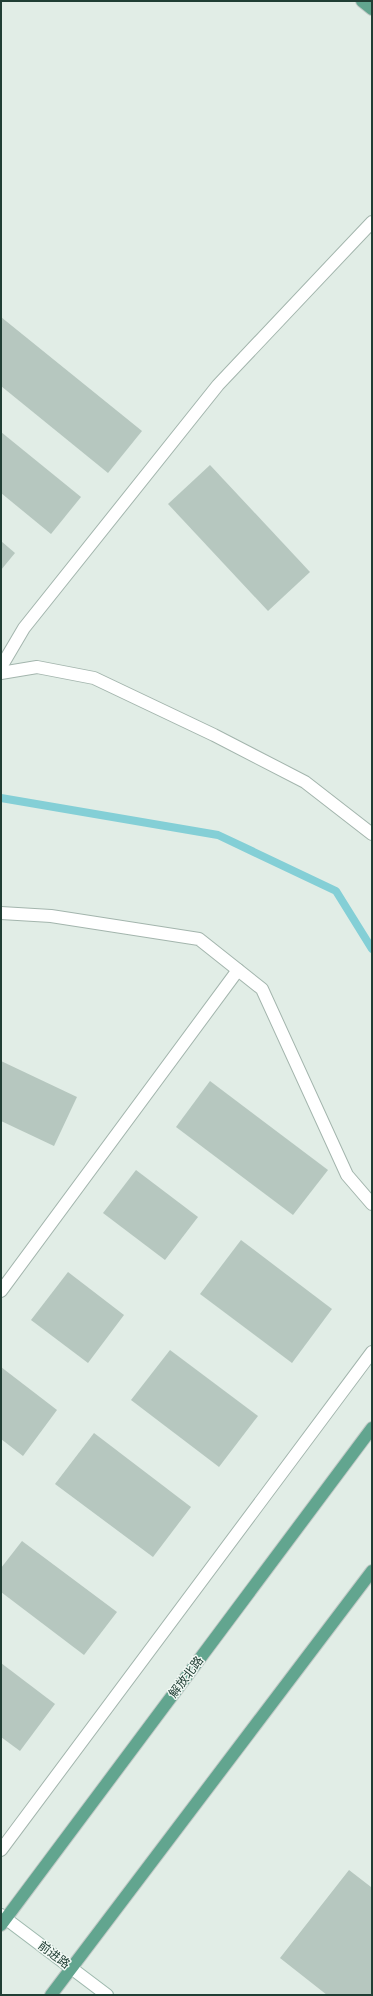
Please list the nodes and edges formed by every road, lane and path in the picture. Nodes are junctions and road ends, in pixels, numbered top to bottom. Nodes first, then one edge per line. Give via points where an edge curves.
1 (362, 1) edge
2 (372, 9) edge
3 (372, 222) edge
4 (1, 667) edge
5 (1, 673) edge
6 (372, 834) edge
7 (1, 914) edge
8 (238, 970) junction
9 (372, 1204) edge
10 (1, 1291) edge
11 (372, 1352) edge
12 (372, 1428) edge
13 (372, 1571) edge
14 (1, 1850) edge
15 (3, 1920) edge
16 (72, 1968) junction
17 (51, 1995) edge
18 (107, 1995) edge

1 - 2 main road
3 - 4 street via 218,386 24,628
5 - 6 street via 37,667 94,678 305,782
7 - 8 street via 51,916 199,939
8 - 9 street via 262,989 347,1175
8 - 10 street
11 - 14 street
12 - 15 main road, 解放北路
13 - 16 main road
15 - 16 street, 前进路
16 - 17 main road
16 - 18 street, 前进路

